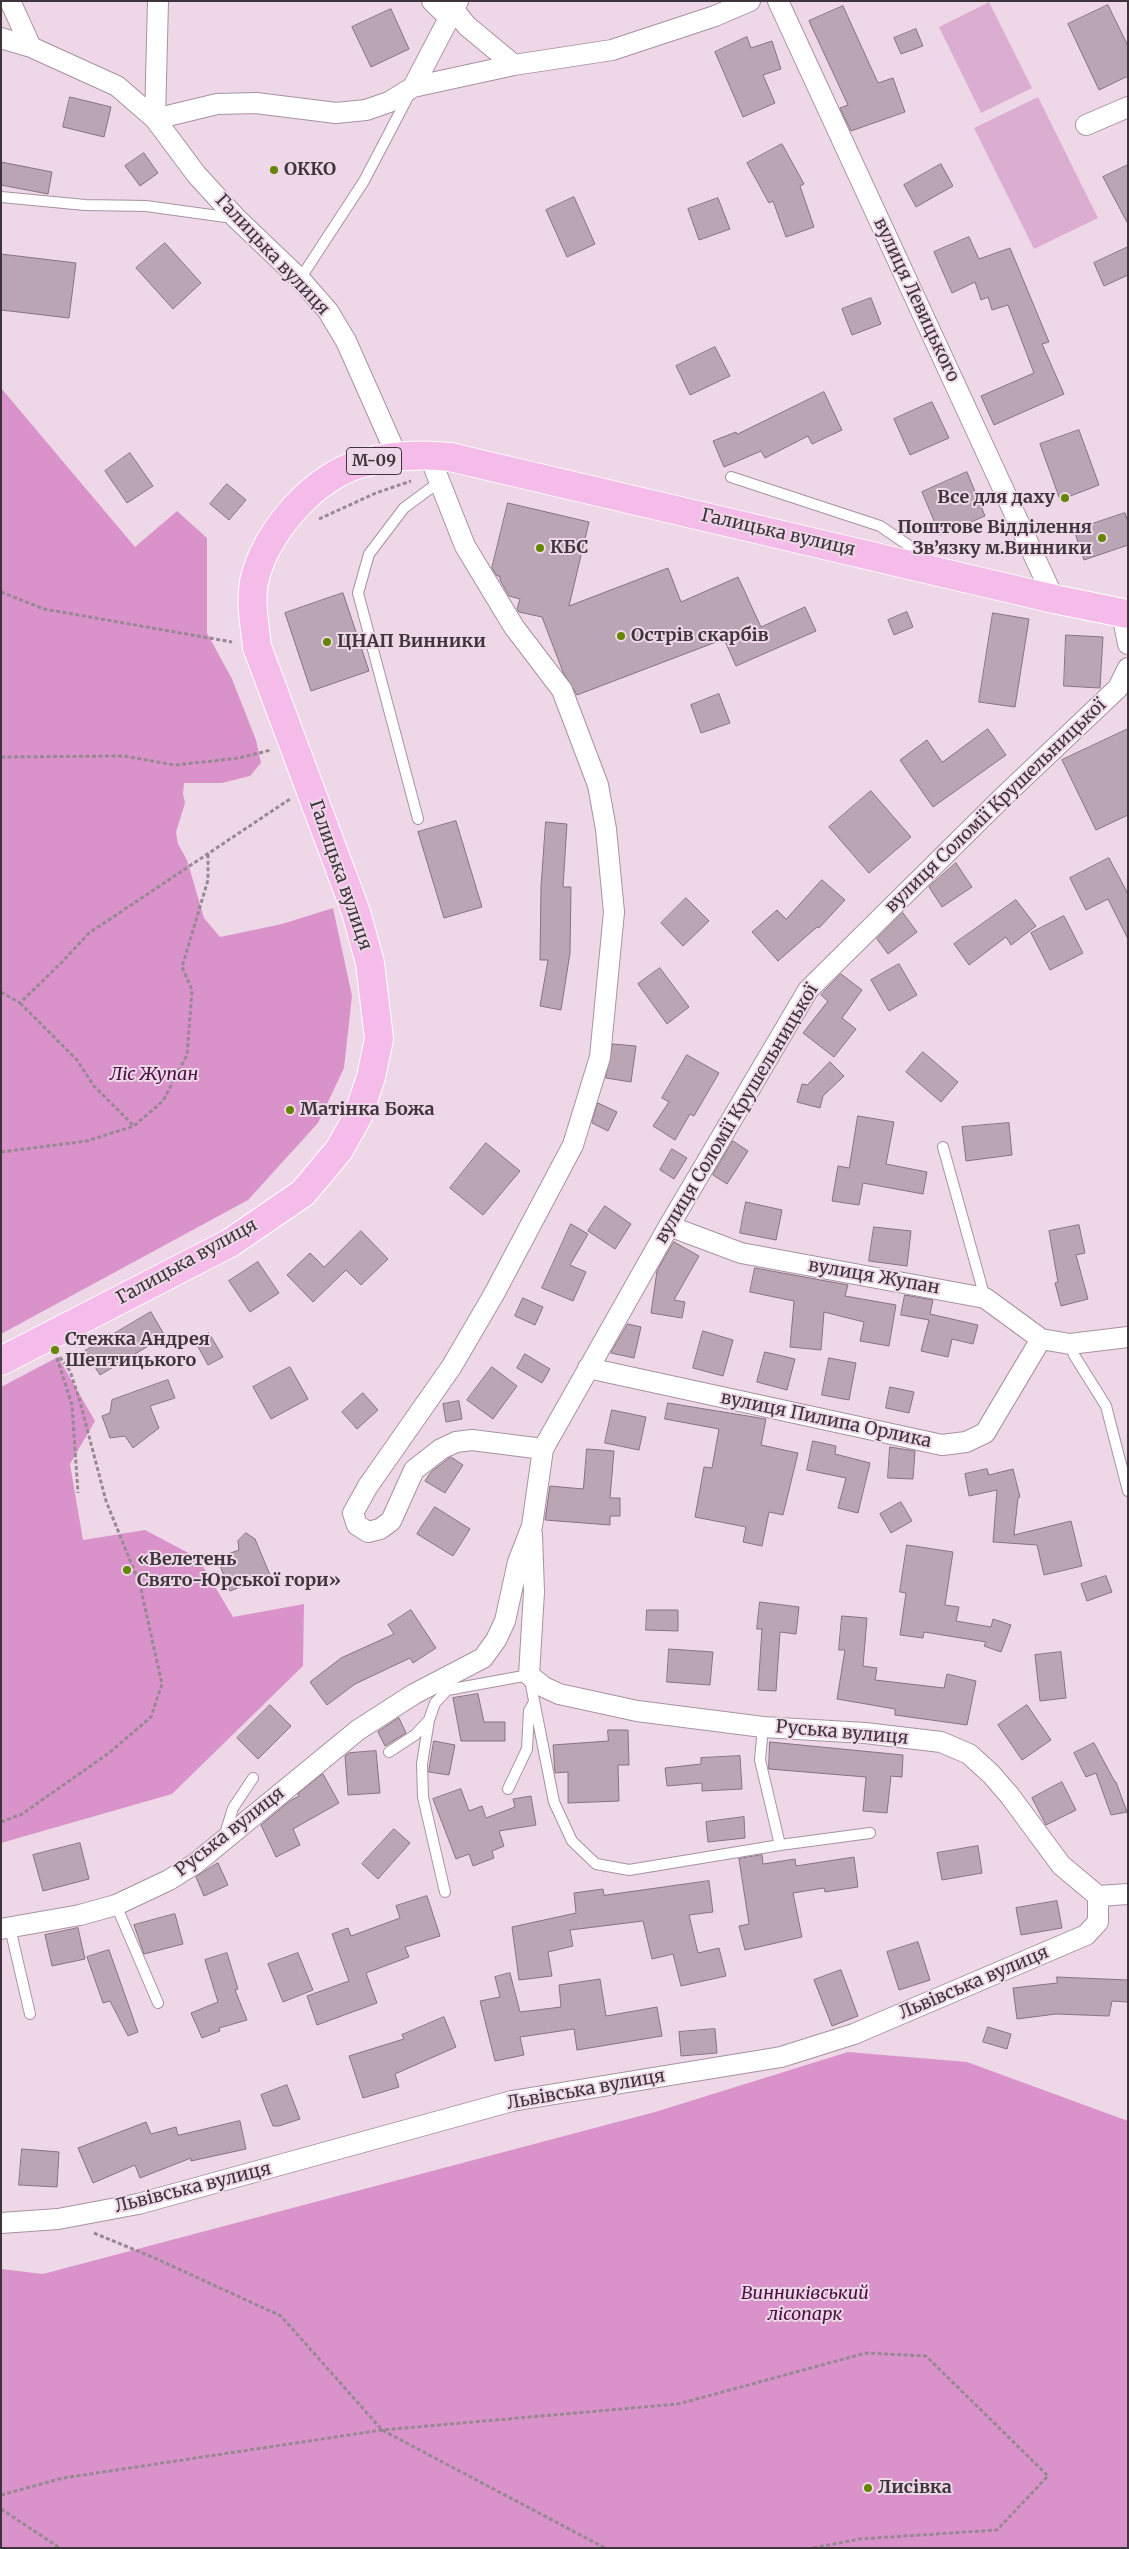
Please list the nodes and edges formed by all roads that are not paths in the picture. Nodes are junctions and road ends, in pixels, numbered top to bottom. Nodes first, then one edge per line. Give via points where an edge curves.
1 (10, 1) edge
2 (158, 1) edge
3 (432, 1) edge
4 (750, 1) edge
5 (778, 1) edge
6 (454, 10) edge
7 (1, 38) edge
8 (31, 47) junction
9 (514, 65) junction
10 (413, 86) junction
11 (1128, 106) edge
12 (155, 119) junction
13 (1086, 126) dead end
14 (1, 197) edge
15 (236, 218) junction
16 (300, 279) junction
17 (429, 455) junction
18 (397, 456) junction
19 (731, 477) dead end
20 (439, 482) junction
21 (949, 574) junction
22 (1054, 599) junction
23 (1125, 614) edge
24 (1128, 644) edge
25 (1127, 672) edge
26 (418, 819) dead end
27 (943, 1147) dead end
28 (669, 1226) junction
29 (985, 1298) junction
30 (1128, 1337) edge
31 (1041, 1339) junction
32 (1070, 1344) junction
33 (1, 1361) edge
34 (588, 1368) junction
35 (543, 1449) junction
36 (1128, 1491) edge
37 (532, 1526) junction
38 (529, 1675) junction
39 (534, 1702) junction
40 (429, 1720) junction
41 (763, 1727) junction
42 (358, 1730) joint
43 (389, 1752) dead end
44 (253, 1778) dead end
45 (508, 1789) dead end
46 (870, 1833) dead end
47 (224, 1840) junction
48 (780, 1845) junction
49 (445, 1892) dead end
50 (1128, 1894) edge
51 (1098, 1896) junction
52 (116, 1905) junction
53 (6, 1929) edge
54 (158, 2003) dead end
55 (30, 2014) dead end
56 (1, 2223) edge

1 - 8 street
2 - 12 street
3 - 6 street
4 - 9 street via 612,50
5 - 22 street, вулиця Левицького
6 - 9 street via 467,26
6 - 10 street
7 - 8 street, Галицька вулиця
8 - 12 street, Галицька вулиця via 118,86
9 - 10 street
10 - 12 street via 390,102 366,110 336,113 256,103 217,104
10 - 16 lane via 364,181
11 - 13 street
12 - 15 street, Галицька вулиця via 196,174
14 - 15 lane via 84,205 146,206
15 - 16 street, Галицька вулиця
16 - 18 street, Галицька вулиця via 328,311 346,341
17 - 18 main road, Галицька вулиця / М-09
17 - 20 street
17 - 21 main road, Галицька вулиця / М-09 via 483,464
18 - 33 main road, Галицька вулиця / М-09 via 361,463 333,476 303,499 265,548 254,583 257,646 356,912 370,963 379,1039 371,1078 358,1116 339,1150 303,1193 230,1243 54,1342
19 - 21 lane via 880,526
20 - 26 lane via 404,508 369,554 358,593
20 - 35 street via 465,546 514,627 562,690 583,741 598,785 606,829 614,912 600,1057 573,1145 452,1366 378,1471 353,1514 357,1525 368,1532 391,1521 414,1470 440,1448 472,1440
21 - 22 main road, Галицька вулиця / М-09
22 - 23 main road, Галицька вулиця / М-09
23 - 24 street
25 - 28 street, вулиця Соломії Крушельницької via 1118,688 808,990
27 - 29 lane
28 - 29 street, вулиця Жупан via 741,1253
28 - 34 street, вулиця Соломії Крушельницької
29 - 31 street, вулиця Жупан
30 - 32 street, вулиця Жупан
31 - 32 street, вулиця Жупан
31 - 34 street, вулиця Пилипа Орлика via 985,1433 966,1442 942,1445
32 - 36 lane via 1106,1406
34 - 35 street, вулиця Соломії Крушельницької
35 - 37 street, вулиця Соломії Крушельницької
37 - 38 street via 534,1592
37 - 42 street, вулиця Соломії Крушельницької via 518,1562 505,1621 483,1658 414,1694
38 - 39 lane
38 - 40 lane via 447,1690 435,1703
38 - 41 street, Руська вулиця via 559,1694 637,1711
39 - 45 lane via 529,1711 527,1749
39 - 48 lane via 554,1802 572,1841 596,1864 629,1870
40 - 43 lane via 415,1735
40 - 49 lane via 422,1764 422,1797
41 - 48 lane via 760,1760
41 - 51 street, Руська вулиця via 865,1733 941,1742 969,1754 1010,1796 1061,1865
42 - 47 street, Руська вулиця
44 - 47 lane via 233,1808
46 - 48 lane
47 - 52 street, Руська вулиця via 169,1880
50 - 51 street
51 - 56 street, Львівська вулиця via 1098,1922 1086,1935 845,2037 781,2057 512,2101 177,2194 58,2219
52 - 53 street, Руська вулиця
52 - 54 lane
53 - 55 lane

